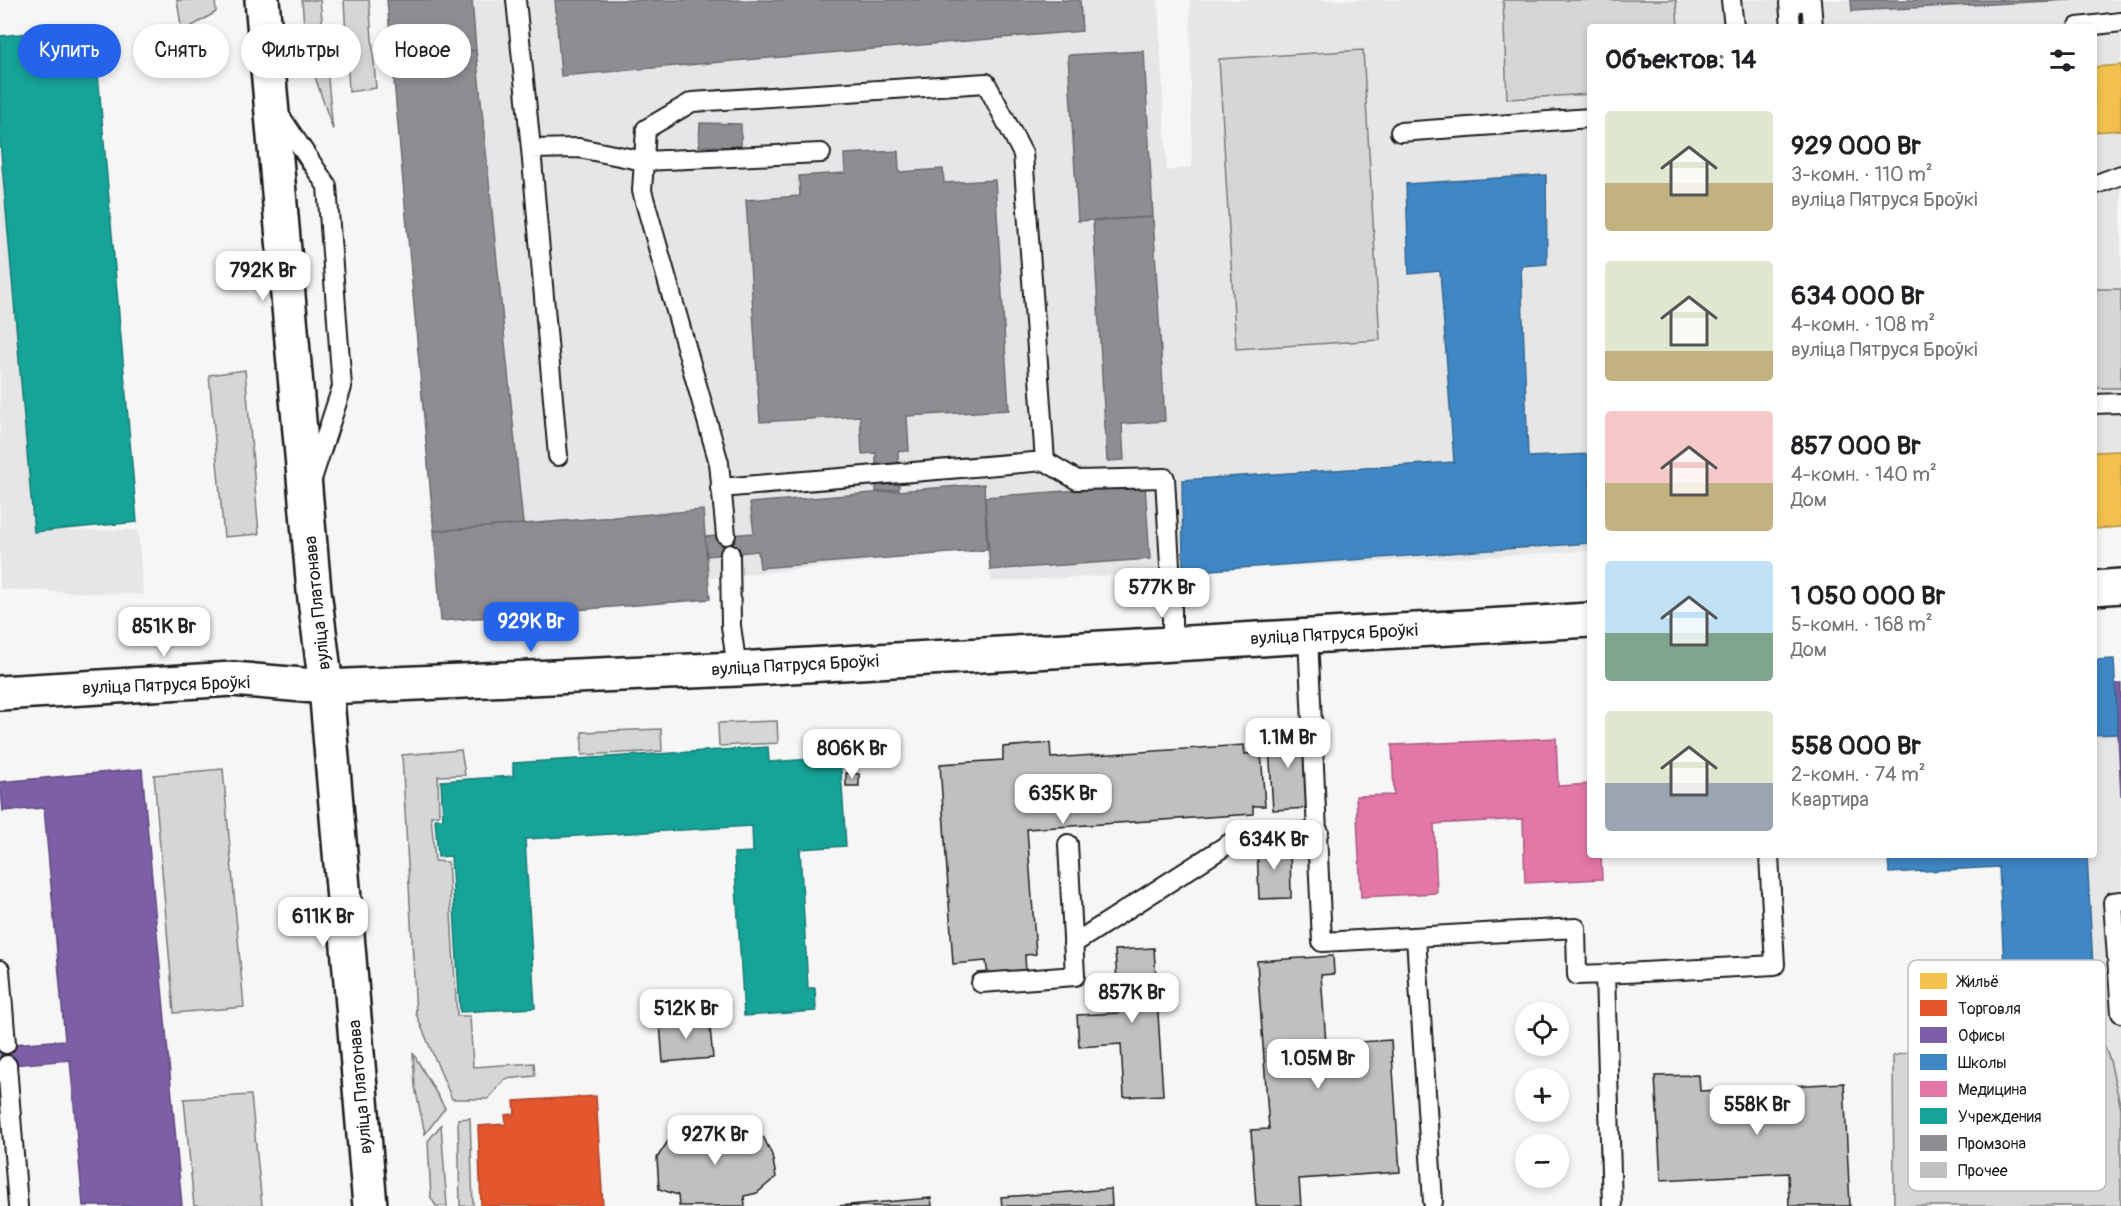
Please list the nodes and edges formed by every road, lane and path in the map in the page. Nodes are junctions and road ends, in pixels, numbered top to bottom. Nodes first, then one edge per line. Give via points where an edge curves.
1 (262, 0) edge
2 (516, 0) edge
3 (1731, 0) edge
4 (2121, 22) edge
5 (1734, 24) edge
6 (1791, 24) edge
7 (1813, 24) edge
8 (2097, 25) edge
9 (271, 102) junction
10 (1587, 118) edge
11 (1400, 132) dead end
12 (531, 148) junction
13 (821, 153) dead end
14 (644, 161) junction
15 (2121, 175) edge
16 (2097, 183) edge
17 (2121, 403) edge
18 (2097, 404) edge
19 (558, 456) dead end
20 (1045, 461) junction
21 (720, 488) junction
22 (306, 497) junction
23 (726, 535) dead end
24 (730, 554) dead end
25 (2121, 586) edge
26 (2097, 588) edge
27 (1587, 620) edge
28 (1308, 636) junction
29 (1172, 644) junction
30 (737, 669) junction
31 (326, 687) junction
32 (0, 693) edge
33 (1319, 832) junction
34 (1068, 844) dead end
35 (1769, 858) edge
36 (2121, 901) edge
37 (1416, 937) junction
38 (1073, 944) junction
39 (0, 970) edge
40 (1605, 974) junction
41 (981, 983) dead end
42 (2121, 1012) edge
43 (6, 1044) dead end
44 (7, 1065) dead end
45 (1433, 1202) dead end
46 (18, 1206) edge
47 (370, 1206) edge
48 (1612, 1206) edge

1 - 9 street, вуліца Платонава
2 - 12 lane
3 - 5 lane
4 - 8 lane
6 - 7 lane via 1789,3 1811,2
9 - 22 street, вуліца Платонава
9 - 22 lane via 327,186 342,387
10 - 11 lane
12 - 14 lane via 579,148
12 - 19 lane
13 - 14 lane
14 - 20 lane via 646,129 692,102 986,83 1023,154
14 - 21 lane via 642,191 719,463
15 - 16 lane
17 - 18 lane
20 - 21 lane
20 - 29 lane via 1077,480 1165,478
21 - 23 lane
22 - 31 street, вуліца Платонава
24 - 30 lane via 731,626
25 - 26 street
27 - 28 street, вуліца Пятруся Броўкі
28 - 29 street, вуліца Пятруся Броўкі
28 - 33 lane
29 - 30 street, вуліца Пятруся Броўкі
30 - 31 street, вуліца Пятруся Броўкі
31 - 32 street, вуліца Пятруся Броўкі via 233,679
31 - 47 street, вуліца Платонава
33 - 37 lane via 1322,942
33 - 38 lane via 1244,834
34 - 38 lane
35 - 40 lane via 1775,965
36 - 42 lane via 2113,902
37 - 40 lane via 1576,928 1577,975
37 - 45 lane
38 - 41 lane via 1075,976
39 - 43 lane
40 - 48 lane
44 - 46 lane

